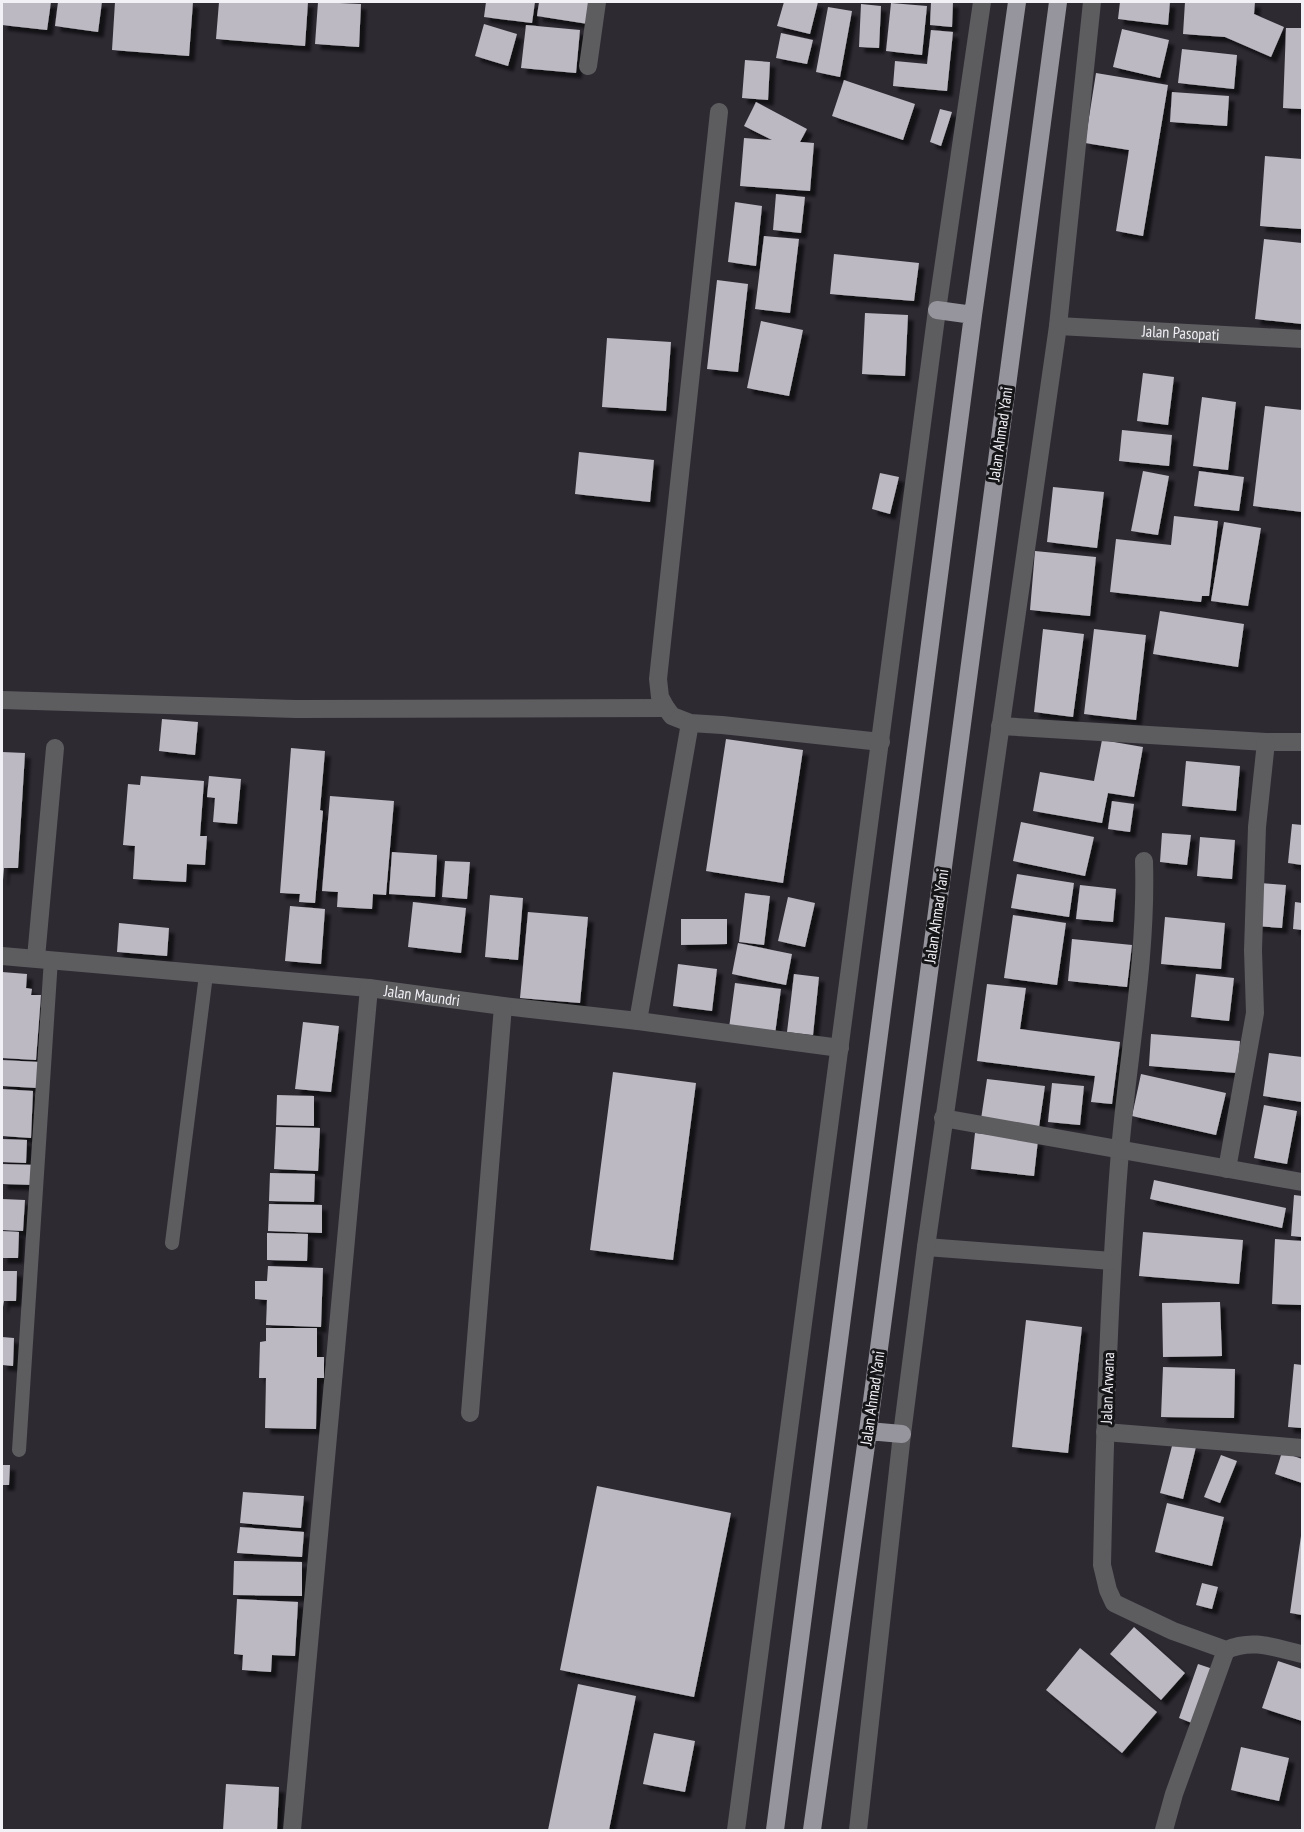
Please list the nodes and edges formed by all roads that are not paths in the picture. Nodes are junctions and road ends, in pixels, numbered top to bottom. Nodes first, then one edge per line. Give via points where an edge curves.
1 (597, 2) edge
2 (982, 2) edge
3 (1017, 2) edge
4 (1058, 2) edge
5 (1092, 2) edge
6 (588, 66) dead end
7 (719, 112) dead end
8 (937, 310) junction
9 (973, 315) junction
10 (1058, 326) junction
11 (1302, 339) edge
12 (2, 700) edge
13 (666, 708) junction
14 (690, 723) junction
15 (1000, 726) junction
16 (881, 742) junction
17 (1266, 742) junction
18 (1302, 742) edge
19 (56, 748) dead end
20 (1144, 861) dead end
21 (2, 956) edge
22 (44, 959) junction
23 (206, 975) junction
24 (369, 988) junction
25 (503, 1006) junction
26 (638, 1021) junction
27 (840, 1048) junction
28 (943, 1118) junction
29 (1120, 1150) junction
30 (1227, 1169) junction
31 (1302, 1182) edge
32 (172, 1244) dead end
33 (926, 1247) junction
34 (1112, 1261) junction
35 (470, 1413) dead end
36 (868, 1431) junction
37 (1105, 1432) junction
38 (902, 1434) junction
39 (1302, 1448) edge
40 (19, 1450) dead end
41 (1226, 1650) junction
42 (1302, 1654) edge
43 (291, 1830) edge
44 (736, 1830) edge
45 (775, 1830) edge
46 (812, 1830) edge
47 (858, 1830) edge
48 (1164, 1830) edge

1 - 6 street
2 - 8 street
3 - 9 highway
4 - 36 highway, Jalan Ahmad Yani
5 - 10 street
7 - 13 street via 658,679
8 - 9 highway
8 - 16 street
9 - 45 highway
10 - 11 street, Jalan Pasopati
10 - 15 street
12 - 13 street via 296,709
13 - 14 street via 672,716
14 - 16 street
14 - 26 street
15 - 17 street
15 - 28 street
16 - 27 street
17 - 18 street
17 - 30 street via 1257,827 1253,950 1256,1013
19 - 22 street
20 - 29 street, Jalan Arwana via 1142,936
21 - 22 street, Jalan Maundri
22 - 23 street, Jalan Maundri
22 - 40 lane
23 - 24 street, Jalan Maundri
23 - 32 lane
24 - 25 street, Jalan Maundri
24 - 43 street
25 - 26 street, Jalan Maundri
25 - 35 street
26 - 27 street, Jalan Maundri
27 - 44 street
28 - 29 street
28 - 33 street
29 - 30 street
29 - 34 street, Jalan Arwana
30 - 31 street
33 - 34 street
33 - 38 street
34 - 37 street, Jalan Arwana
36 - 38 highway
36 - 46 highway, Jalan Ahmad Yani
37 - 39 street
37 - 41 street, Jalan Arwana via 1102,1565 1114,1603
38 - 47 street
41 - 42 street via 1240,1644 1255,1644
41 - 48 street

